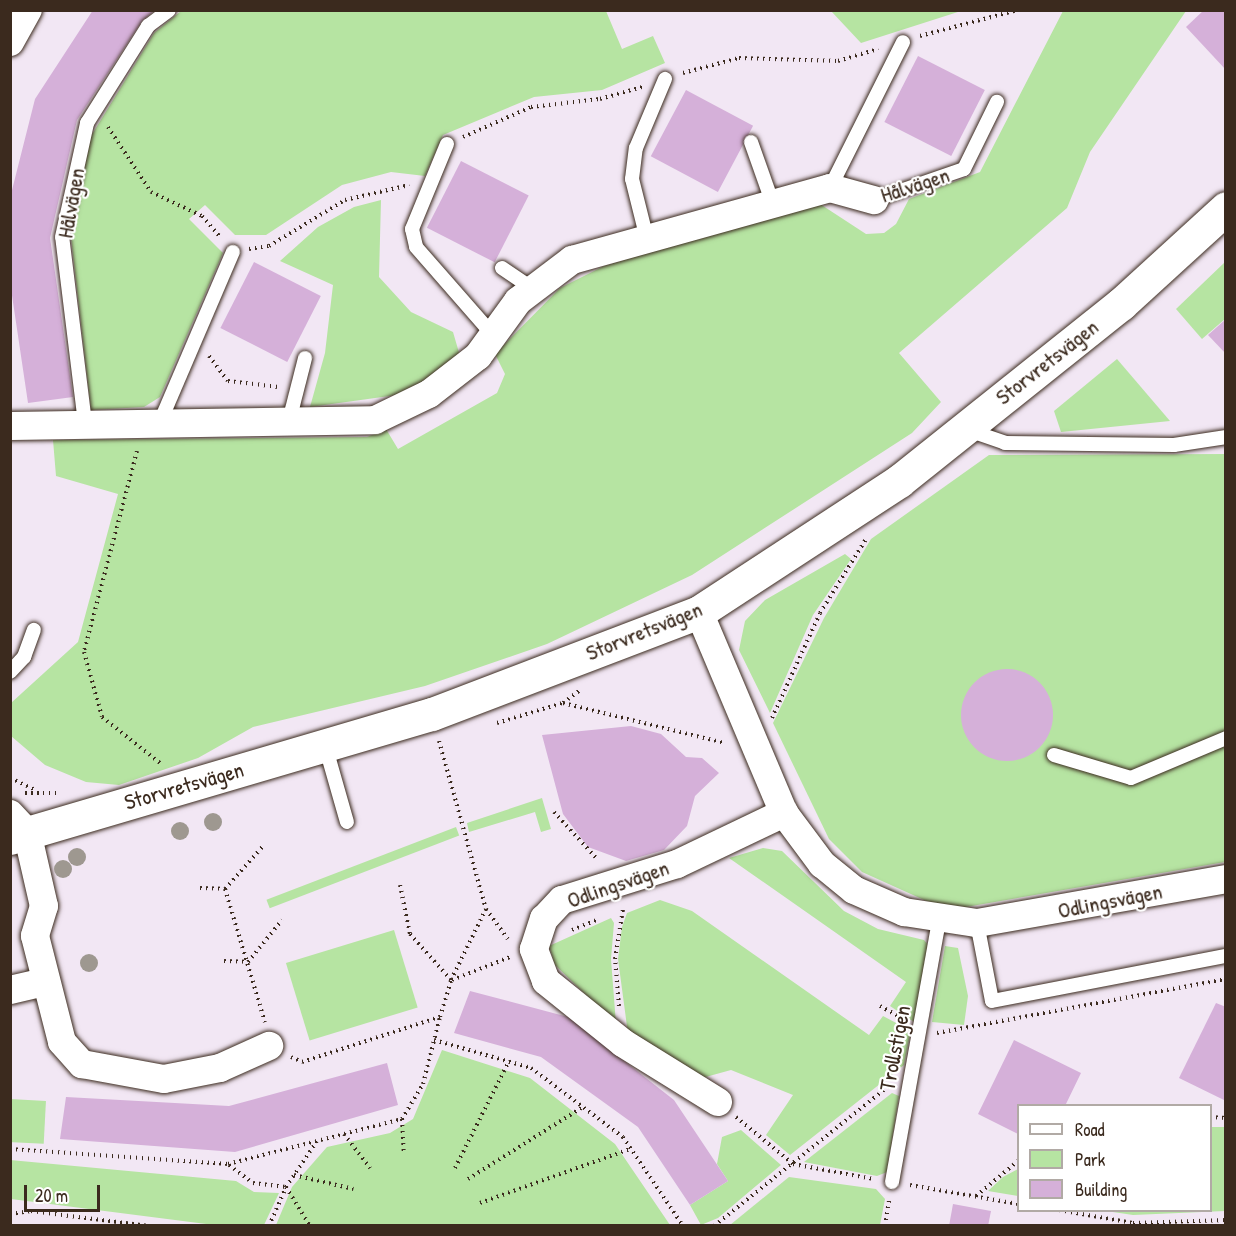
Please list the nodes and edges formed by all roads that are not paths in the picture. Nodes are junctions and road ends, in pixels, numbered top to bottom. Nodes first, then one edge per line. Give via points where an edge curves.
1 (28, 10) edge
2 (169, 10) edge
3 (10, 42) edge
4 (903, 42) road end
5 (665, 79) road end
6 (997, 102) dead end
7 (751, 142) dead end
8 (447, 144) road end
9 (830, 188) junction
10 (874, 200) joint
11 (773, 204) junction
12 (1226, 208) edge
13 (647, 239) junction
14 (233, 252) road end
15 (502, 268) dead end
16 (533, 290) junction
17 (493, 335) junction
18 (305, 358) dead end
19 (289, 421) junction
20 (155, 422) junction
21 (85, 423) junction
22 (10, 426) edge
23 (963, 428) junction
24 (1226, 437) edge
25 (699, 612) junction
26 (34, 630) dead end
27 (10, 672) edge
28 (1226, 738) edge
29 (325, 745) junction
30 (1054, 755) dead end
31 (784, 813) junction
32 (17, 820) edge
33 (347, 822) dead end
34 (1226, 879) edge
35 (939, 921) junction
36 (977, 923) junction
37 (1226, 956) edge
38 (46, 982) junction
39 (10, 990) edge
40 (268, 1046) road end
41 (718, 1102) road end
42 (892, 1182) road end

1 - 3 street
2 - 21 lane, Hålvägen via 148,26 87,123 62,237
4 - 9 lane
5 - 13 lane via 636,148 632,179
6 - 10 lane, Hålvägen via 964,169
7 - 11 lane
8 - 17 lane via 412,229 416,247
9 - 10 street, Hålvägen
9 - 11 street
11 - 13 street
12 - 23 street, Storvretsvägen via 1121,304
13 - 16 street via 572,260
14 - 20 lane
15 - 16 lane
16 - 17 street
17 - 19 street via 478,356 429,394 375,420
18 - 19 lane
19 - 20 street
20 - 21 street
21 - 22 street
23 - 24 lane via 1005,443 1174,445
23 - 25 street, Storvretsvägen via 898,481
25 - 29 street, Storvretsvägen via 432,714
25 - 31 street, Odlingsvägen
26 - 27 lane via 24,657
28 - 30 lane via 1131,778
29 - 32 street, Storvretsvägen
29 - 33 lane
31 - 35 street, Odlingsvägen via 822,864 854,890
31 - 41 street, Odlingsvägen via 676,864 622,895 562,900 544,919 526,951 546,981 623,1043
32 - 38 street via 44,906 35,936
34 - 36 street, Odlingsvägen
35 - 36 street, Odlingsvägen
35 - 42 lane, Trollstigen
36 - 37 lane via 992,1001
38 - 39 street
38 - 40 street via 62,1042 82,1064 164,1079 220,1068

